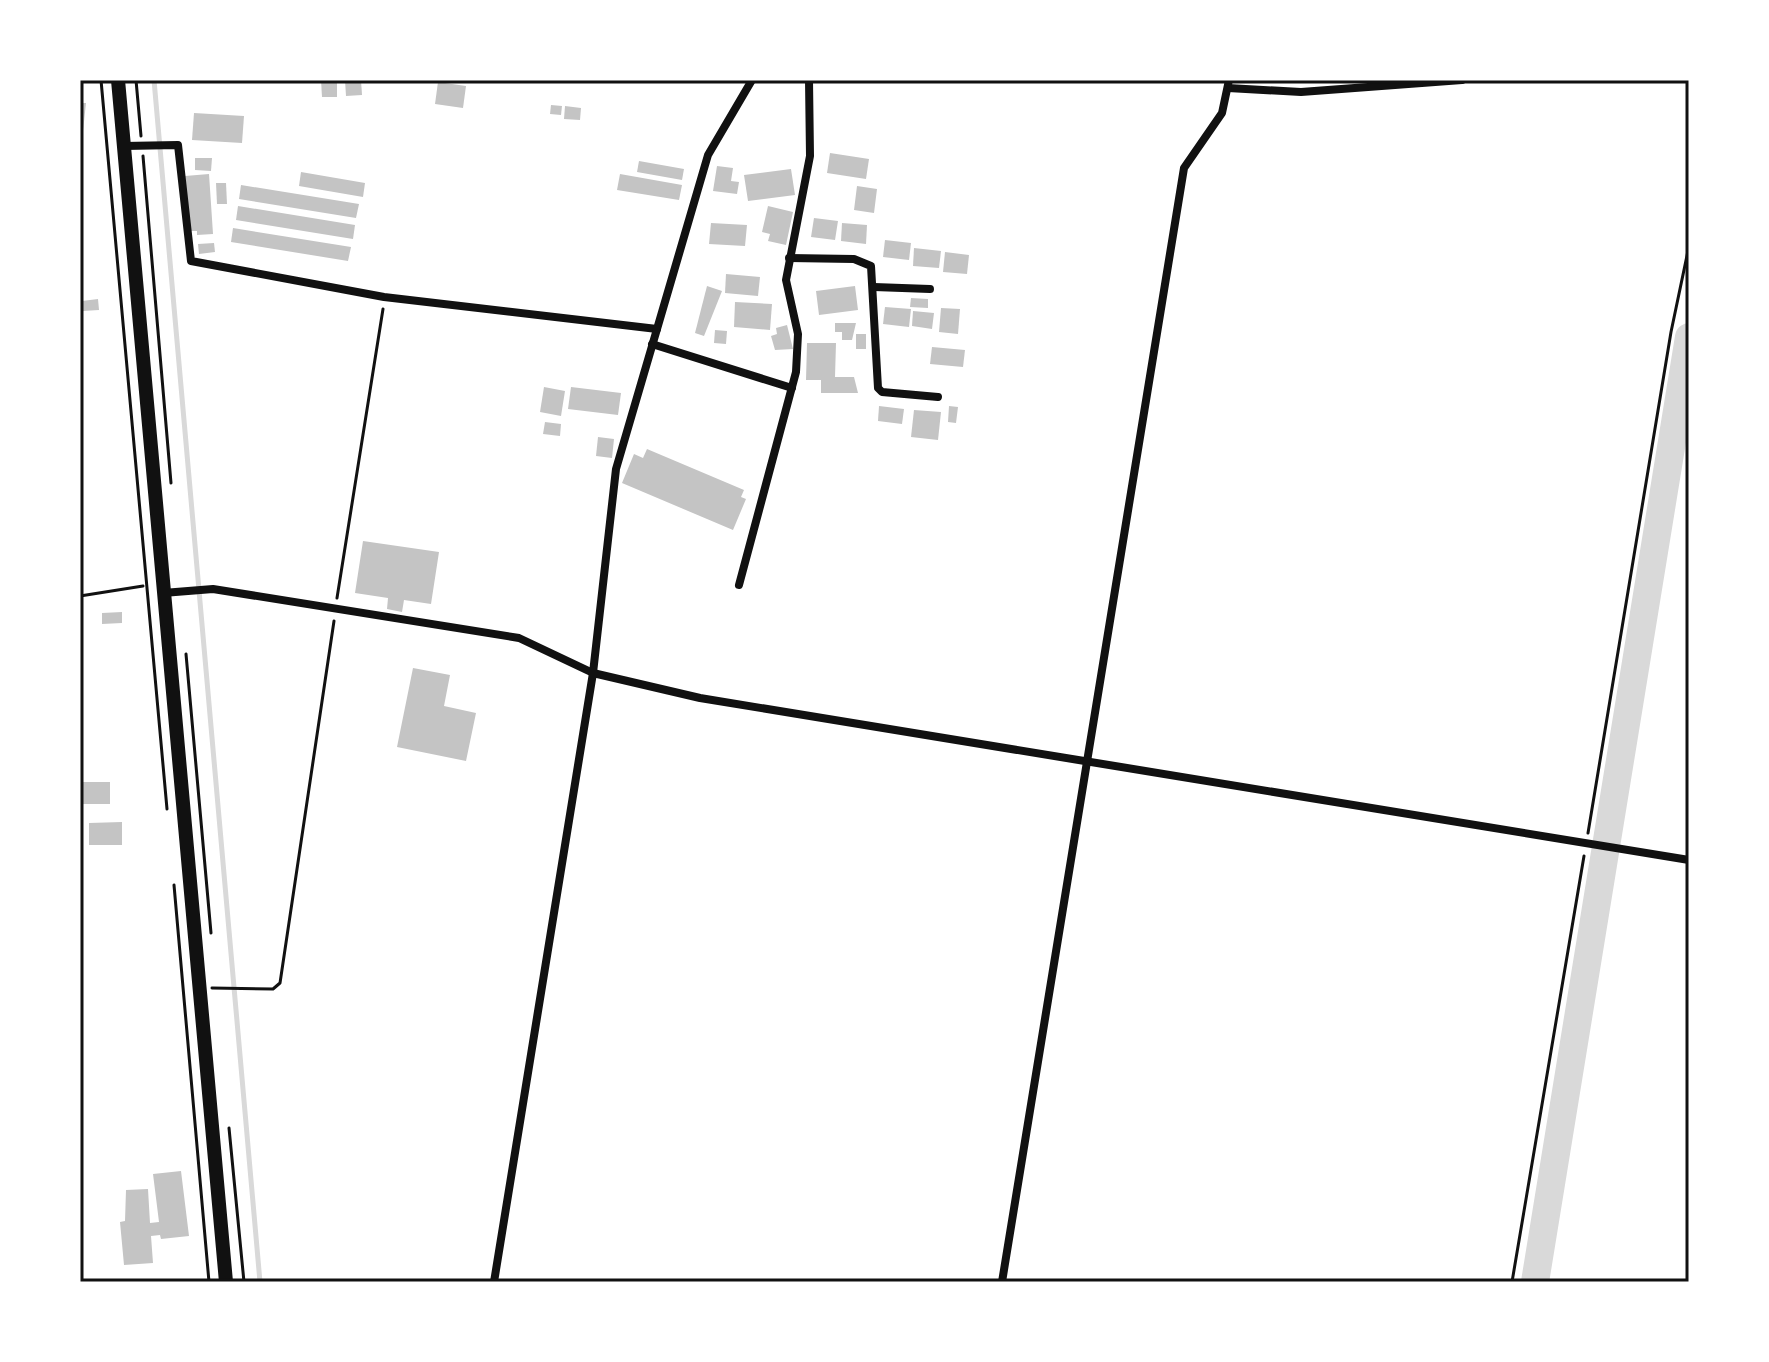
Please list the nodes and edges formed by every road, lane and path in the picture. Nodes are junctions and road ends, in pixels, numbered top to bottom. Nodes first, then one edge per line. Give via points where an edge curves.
1 (101, 80) edge
2 (118, 80) edge
3 (136, 80) edge
4 (752, 80) edge
5 (809, 80) edge
6 (1462, 80) edge
7 (1228, 84) edge
8 (124, 146) junction
9 (142, 146) junction
10 (1689, 246) edge
11 (789, 258) junction
12 (874, 287) junction
13 (930, 289) dead end
14 (384, 297) junction
15 (657, 329) junction
16 (652, 344) junction
17 (792, 388) junction
18 (938, 397) dead end
19 (171, 491) dead end
20 (739, 585) dead end
21 (145, 586) junction
22 (162, 589) junction
23 (80, 596) edge
24 (336, 608) junction
25 (186, 652) dead end
26 (593, 673) junction
27 (1086, 761) junction
28 (168, 821) dead end
29 (1586, 843) junction
30 (1689, 860) edge
31 (174, 880) dead end
32 (212, 941) dead end
33 (210, 989) junction
34 (228, 1118) dead end
35 (209, 1282) edge
36 (226, 1282) edge
37 (244, 1282) edge
38 (494, 1282) edge
39 (1002, 1282) edge
40 (1512, 1282) edge

1 - 21 path
2 - 8 highway
3 - 9 path
4 - 15 street via 708,155
5 - 11 street via 810,156
6 - 7 street via 1301,92
7 - 27 street via 1222,113 1184,168
8 - 9 street
8 - 22 highway
9 - 14 street via 178,145 191,261
9 - 19 path
10 - 29 path
11 - 12 street via 866,262
11 - 17 street via 786,280 798,334
12 - 13 street
12 - 18 street via 878,388
14 - 15 street
14 - 24 path
15 - 16 street
16 - 17 street
16 - 26 street via 616,469
17 - 20 street
21 - 22 path
21 - 23 path
21 - 28 path
22 - 24 street via 213,589
22 - 33 highway
24 - 26 street via 519,638
24 - 33 path via 280,983 273,989
25 - 32 path
26 - 27 street via 700,698
26 - 38 street
27 - 29 street
27 - 39 street
29 - 30 street
29 - 40 path
31 - 35 path
33 - 36 highway
34 - 37 path

